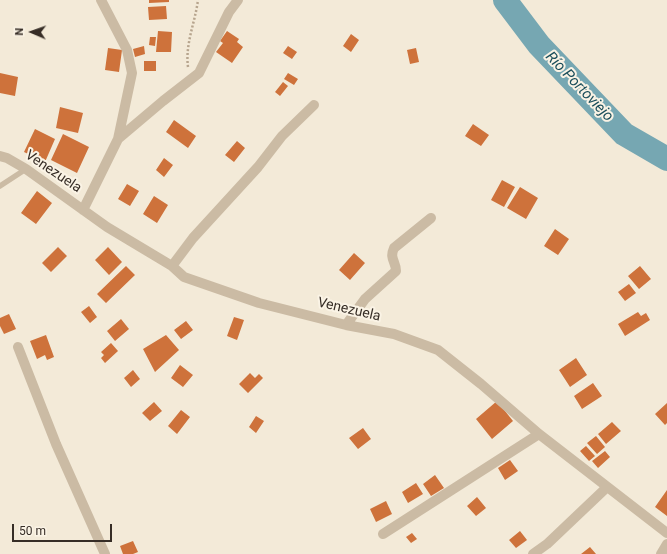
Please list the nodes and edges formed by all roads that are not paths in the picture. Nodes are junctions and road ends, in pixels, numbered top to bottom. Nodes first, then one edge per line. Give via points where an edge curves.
1 (101, 0) edge
2 (238, 0) edge
3 (314, 104) dead end
4 (118, 139) junction
5 (0, 156) edge
6 (26, 169) junction
7 (0, 186) edge
8 (83, 210) junction
9 (431, 218) dead end
10 (172, 266) junction
11 (346, 325) junction
12 (18, 347) dead end
13 (539, 434) junction
14 (607, 487) junction
15 (667, 533) edge
16 (383, 534) dead end
17 (667, 544) edge
18 (105, 554) edge
19 (533, 554) edge
20 (661, 554) edge

1 - 4 street via 127,50 132,73
2 - 4 street via 229,12 199,74
3 - 10 street via 282,136 258,167 193,238
4 - 8 street
5 - 6 street, Venezuela
6 - 7 lane
6 - 8 street, Venezuela
8 - 10 street, Venezuela
9 - 11 street via 394,248 391,254 396,271 365,299
10 - 11 street, Venezuela via 184,277 259,303
11 - 13 street, Venezuela via 394,334 438,350
12 - 18 street via 56,444
13 - 14 street, Venezuela
13 - 16 street
14 - 15 street, Venezuela
14 - 19 street
17 - 20 street

